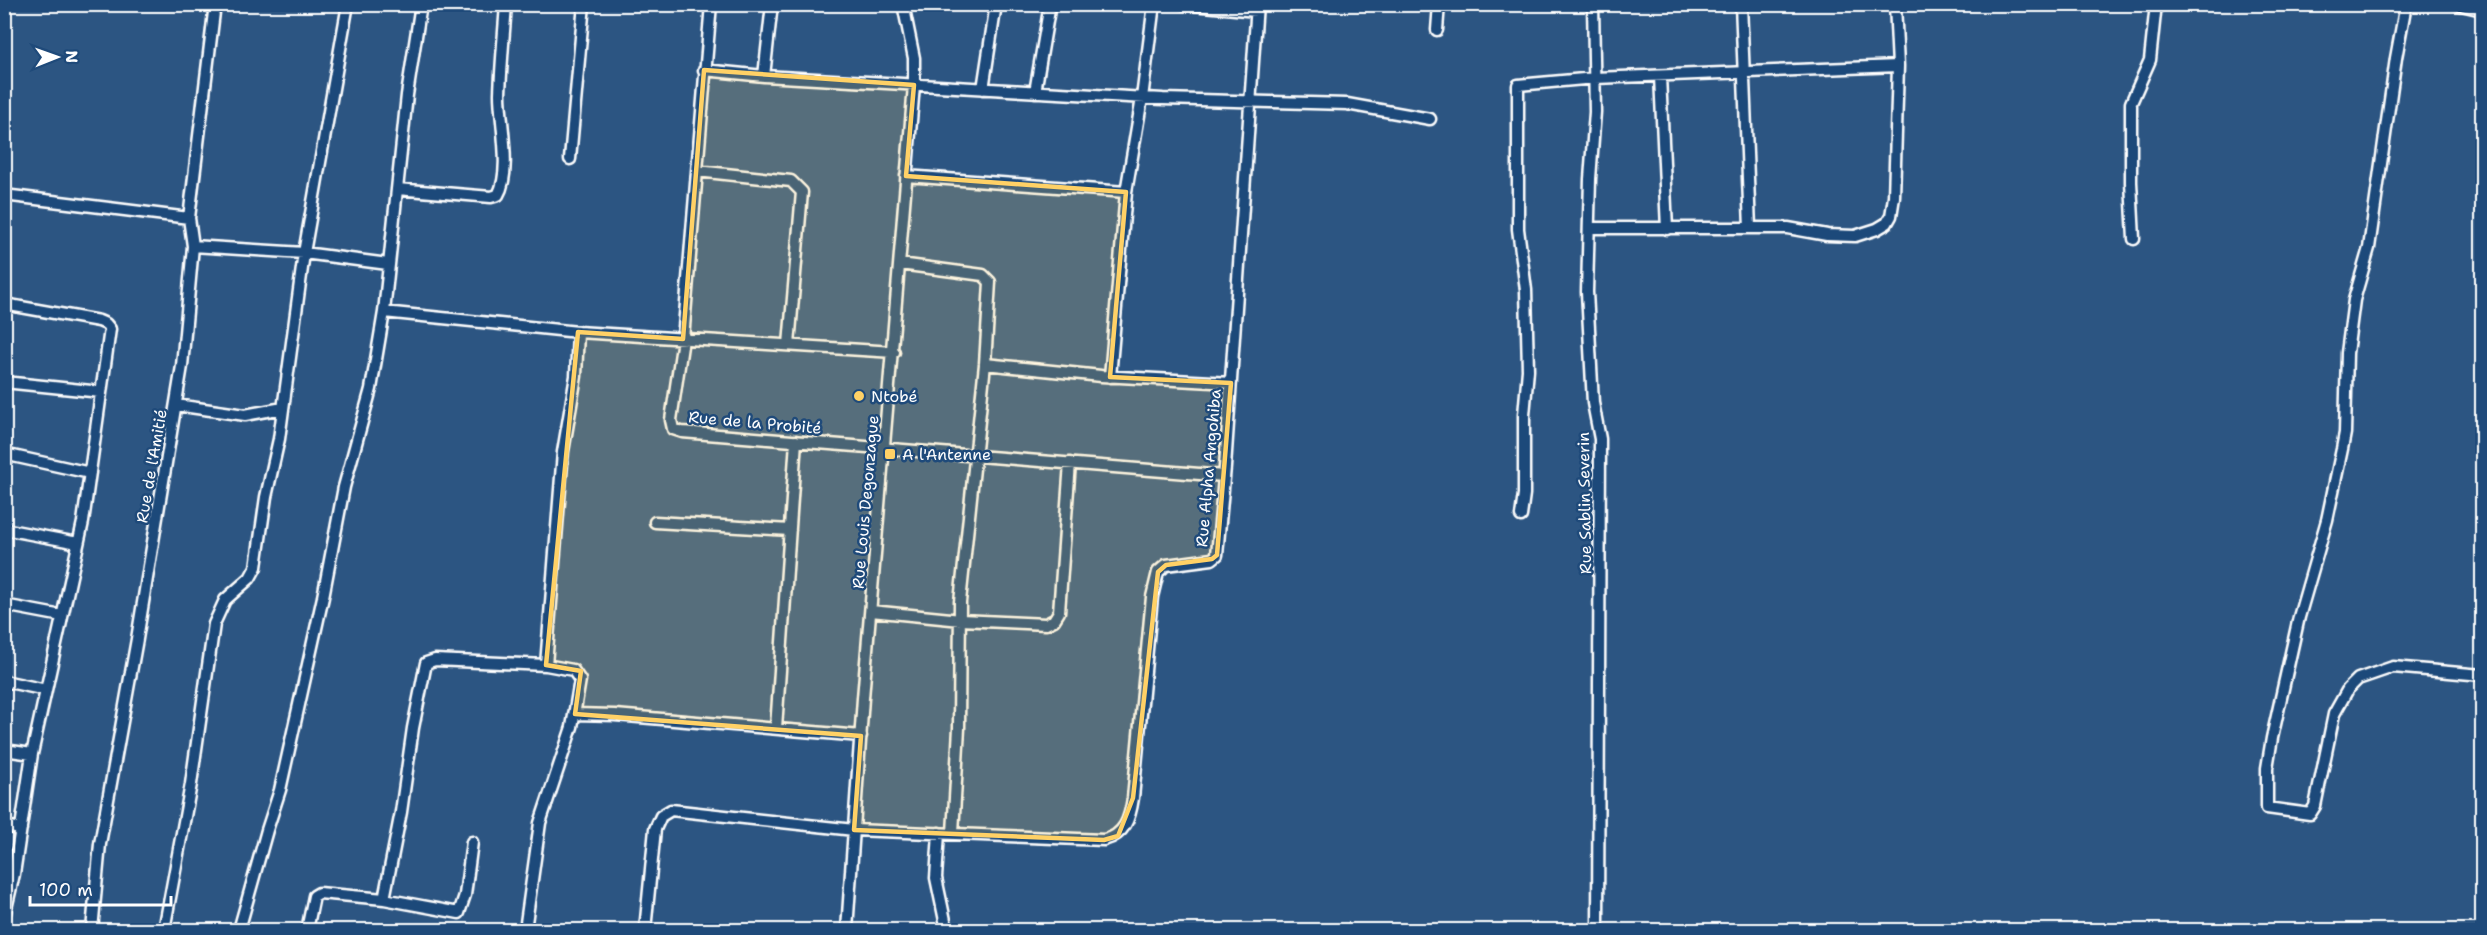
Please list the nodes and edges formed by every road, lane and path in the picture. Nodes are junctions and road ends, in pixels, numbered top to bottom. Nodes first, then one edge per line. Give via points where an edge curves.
1 (215, 4) edge
2 (348, 4) edge
3 (421, 4) edge
4 (506, 4) edge
5 (584, 4) edge
6 (711, 4) edge
7 (772, 4) edge
8 (903, 4) edge
9 (996, 4) edge
10 (1050, 4) edge
11 (1154, 4) edge
12 (1183, 4) edge
13 (1439, 4) edge
14 (1593, 4) edge
15 (1740, 4) edge
16 (1895, 4) edge
17 (2156, 4) edge
18 (2406, 4) edge
19 (2457, 4) edge
20 (1257, 8) edge
21 (2482, 10) edge
22 (1437, 30) dead end
23 (1898, 66) junction
24 (704, 70) junction
25 (1744, 72) junction
26 (764, 76) junction
27 (1660, 76) junction
28 (1595, 78) junction
29 (914, 85) junction
30 (983, 89) junction
31 (1035, 92) junction
32 (1142, 98) junction
33 (1249, 103) junction
34 (1430, 119) dead end
35 (570, 159) dead end
36 (697, 171) junction
37 (906, 176) junction
38 (397, 189) junction
39 (1126, 192) junction
40 (4, 195) edge
41 (189, 218) junction
42 (1588, 228) junction
43 (1750, 228) junction
44 (1667, 229) junction
45 (2134, 239) dead end
46 (193, 246) junction
47 (304, 253) junction
48 (388, 264) junction
49 (900, 264) junction
50 (4, 304) edge
51 (384, 312) junction
52 (578, 332) junction
53 (683, 339) junction
54 (789, 345) junction
55 (894, 352) junction
56 (985, 364) junction
57 (1110, 377) junction
58 (4, 382) edge
59 (1231, 383) junction
60 (100, 392) junction
61 (176, 405) junction
62 (283, 408) junction
63 (796, 441) junction
64 (884, 447) junction
65 (4, 454) edge
66 (976, 454) junction
67 (1070, 463) junction
68 (90, 473) junction
69 (1224, 476) junction
70 (1521, 516) dead end
71 (655, 522) dead end
72 (4, 529) edge
73 (790, 530) junction
74 (78, 543) junction
75 (4, 604) edge
76 (871, 610) junction
77 (62, 616) junction
78 (961, 620) junction
79 (546, 665) junction
80 (2482, 675) edge
81 (4, 681) edge
82 (46, 690) junction
83 (575, 714) junction
84 (776, 728) junction
85 (861, 736) junction
86 (4, 750) edge
87 (32, 754) junction
88 (4, 826) edge
89 (21, 829) junction
90 (854, 830) junction
91 (939, 833) junction
92 (953, 833) junction
93 (472, 842) dead end
94 (384, 899) junction
95 (4, 917) edge
96 (92, 930) edge
97 (164, 930) edge
98 (239, 930) edge
99 (307, 930) edge
100 (525, 930) edge
101 (645, 930) edge
102 (847, 930) edge
103 (947, 930) edge
104 (1598, 930) edge

1 - 41 street, Rue de l'Amitié
2 - 47 street
3 - 38 street
4 - 38 street via 500,96 503,187 491,197
5 - 35 street
6 - 24 street, Rue de la Probité
7 - 26 street
8 - 29 street, Rue Louis Degonzague via 914,58
9 - 30 street
10 - 31 street
11 - 32 street
12 - 20 street
13 - 22 street
14 - 28 street, Rue Sablin Severin
15 - 25 street
16 - 23 street
17 - 45 street via 2150,60 2131,103
18 - 80 street via 2368,248 2354,300 2347,353 2345,433 2272,738 2267,808 2310,814 2334,714 2348,688 2358,679 2393,667
19 - 21 street
20 - 33 street, Rue Alpha Angohiba
23 - 25 street
23 - 43 street via 1894,197 1887,223 1855,236
24 - 26 street
24 - 36 street, Rue de la Probité
25 - 27 street
25 - 43 street
26 - 29 street
27 - 28 street
27 - 44 street
28 - 42 street, Rue Sablin Severin
28 - 70 street via 1521,83 1516,90 1518,229 1526,290 1528,370
29 - 30 street
29 - 37 street, Rue Louis Degonzague
30 - 31 street
31 - 32 street
32 - 33 street
32 - 39 street
33 - 34 street via 1347,104
33 - 59 street, Rue Alpha Angohiba
36 - 53 street, Rue de la Probité
36 - 54 street via 791,181 802,192
37 - 39 street
37 - 49 street, Rue Louis Degonzague
38 - 48 street
39 - 57 street
40 - 41 street
41 - 46 street, Rue de l'Amitié
42 - 44 street
42 - 104 street, Rue Sablin Severin via 1593,403 1600,439
43 - 44 street
46 - 47 street
46 - 61 street, Rue de l'Amitié
47 - 48 street
47 - 62 street
48 - 51 street
49 - 55 street, Rue Louis Degonzague
49 - 56 street via 983,275 990,282
50 - 60 street via 106,324 110,329
51 - 52 street
51 - 98 street via 371,389 344,487 293,735
52 - 53 street
52 - 79 street via 576,376 563,452
53 - 54 street
53 - 63 street, Rue de la Probité via 673,429
54 - 55 street
55 - 64 street, Rue Louis Degonzague
56 - 57 street
56 - 66 street
57 - 59 street
58 - 60 street
59 - 69 street, Rue Alpha Angohiba
60 - 68 street
61 - 62 street via 245,415
61 - 96 street, Rue de l'Amitié via 100,844
62 - 97 street via 256,567 250,578 225,600 214,624 191,784
63 - 64 street, Rue de la Probité
63 - 73 street
64 - 66 street, Rue de la Probité
64 - 76 street, Rue Louis Degonzague
65 - 68 street
66 - 67 street, Rue de la Probité
66 - 78 street
67 - 69 street, Rue de la Probité
67 - 78 street via 1059,612 1054,620 1046,624
68 - 74 street
69 - 92 street, Rue Alpha Angohiba via 1216,555 1212,560 1166,565 1158,572 1152,597 1131,813 1118,836 1104,840
71 - 73 street
72 - 74 street
73 - 84 street
74 - 77 street
75 - 77 street
76 - 78 street
76 - 85 street, Rue Louis Degonzague
77 - 82 street
78 - 92 street
79 - 83 street via 578,674
79 - 94 street via 435,660 426,663
81 - 82 street
82 - 87 street
83 - 84 street
83 - 100 street via 540,823
84 - 85 street
85 - 90 street, Rue Louis Degonzague
86 - 87 street
87 - 89 street
88 - 89 street
89 - 95 street
90 - 91 street, Rue Alpha Angohiba
90 - 101 street, Rue Alpha Angohiba via 671,810 661,816 656,829
90 - 102 street, Rue Louis Degonzague
91 - 92 street, Rue Alpha Angohiba
91 - 103 street via 936,878
93 - 94 street via 459,913
94 - 99 street via 316,893

